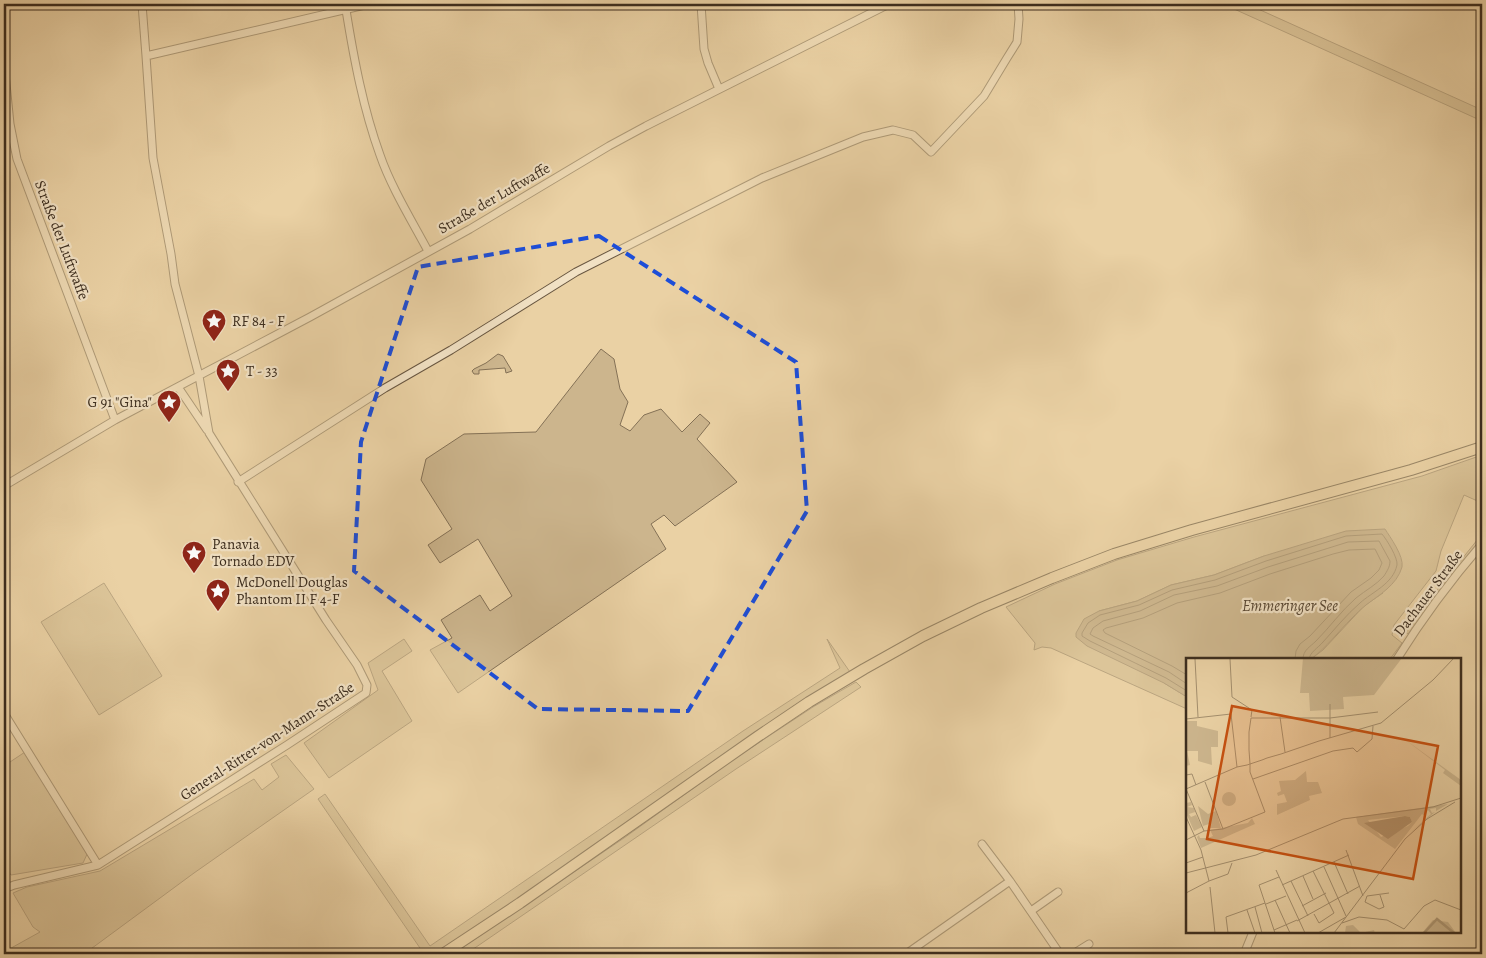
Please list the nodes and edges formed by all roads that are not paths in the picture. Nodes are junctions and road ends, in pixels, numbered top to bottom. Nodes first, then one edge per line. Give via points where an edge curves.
1 (142, 4) edge
2 (369, 4) edge
3 (701, 4) edge
4 (889, 4) edge
5 (1018, 4) edge
6 (346, 10) junction
7 (146, 56) junction
8 (4, 64) edge
9 (719, 89) junction
10 (428, 252) junction
11 (198, 376) junction
12 (178, 387) junction
13 (115, 420) junction
14 (209, 433) junction
15 (1482, 447) edge
16 (238, 482) junction
17 (4, 486) edge
18 (1482, 544) edge
19 (1398, 658) edge
20 (4, 714) edge
21 (982, 844) dead end
22 (98, 865) junction
23 (1010, 881) junction
24 (4, 889) edge
25 (1058, 892) dead end
26 (1031, 911) junction
27 (1253, 933) edge
28 (1089, 944) dead end
29 (918, 951) edge
30 (443, 954) edge
31 (906, 954) edge
32 (1060, 954) edge
33 (1073, 954) edge
34 (1244, 954) edge

1 - 7 street, General-Ritter-von-Mann-Straße
2 - 6 street
3 - 9 street via 704,49
4 - 9 street, Straße der Luftwaffe
5 - 16 street via 1016,42 1007,58 984,96 930,152 913,135 893,130 863,137 762,178 576,272
6 - 7 street
6 - 10 street via 356,70 380,156
7 - 11 street, General-Ritter-von-Mann-Straße via 153,158 175,284
8 - 13 street, Straße der Luftwaffe via 17,159
9 - 10 street, Straße der Luftwaffe via 609,146
10 - 11 street, Straße der Luftwaffe
11 - 12 street, Straße der Luftwaffe
11 - 14 street, General-Ritter-von-Mann-Straße
12 - 13 street, Straße der Luftwaffe
12 - 14 street
13 - 17 street, Straße der Luftwaffe
14 - 16 street, General-Ritter-von-Mann-Straße
15 - 30 highway via 1114,554 981,608 864,669 809,702
16 - 22 street, General-Ritter-von-Mann-Straße via 357,665 367,685 366,694
18 - 19 street, Dachauer Straße
20 - 22 street
21 - 23 street
22 - 24 street, General-Ritter-von-Mann-Straße
23 - 26 street
23 - 29 street
25 - 26 street
26 - 32 street
27 - 34 street
28 - 33 street
29 - 31 street

